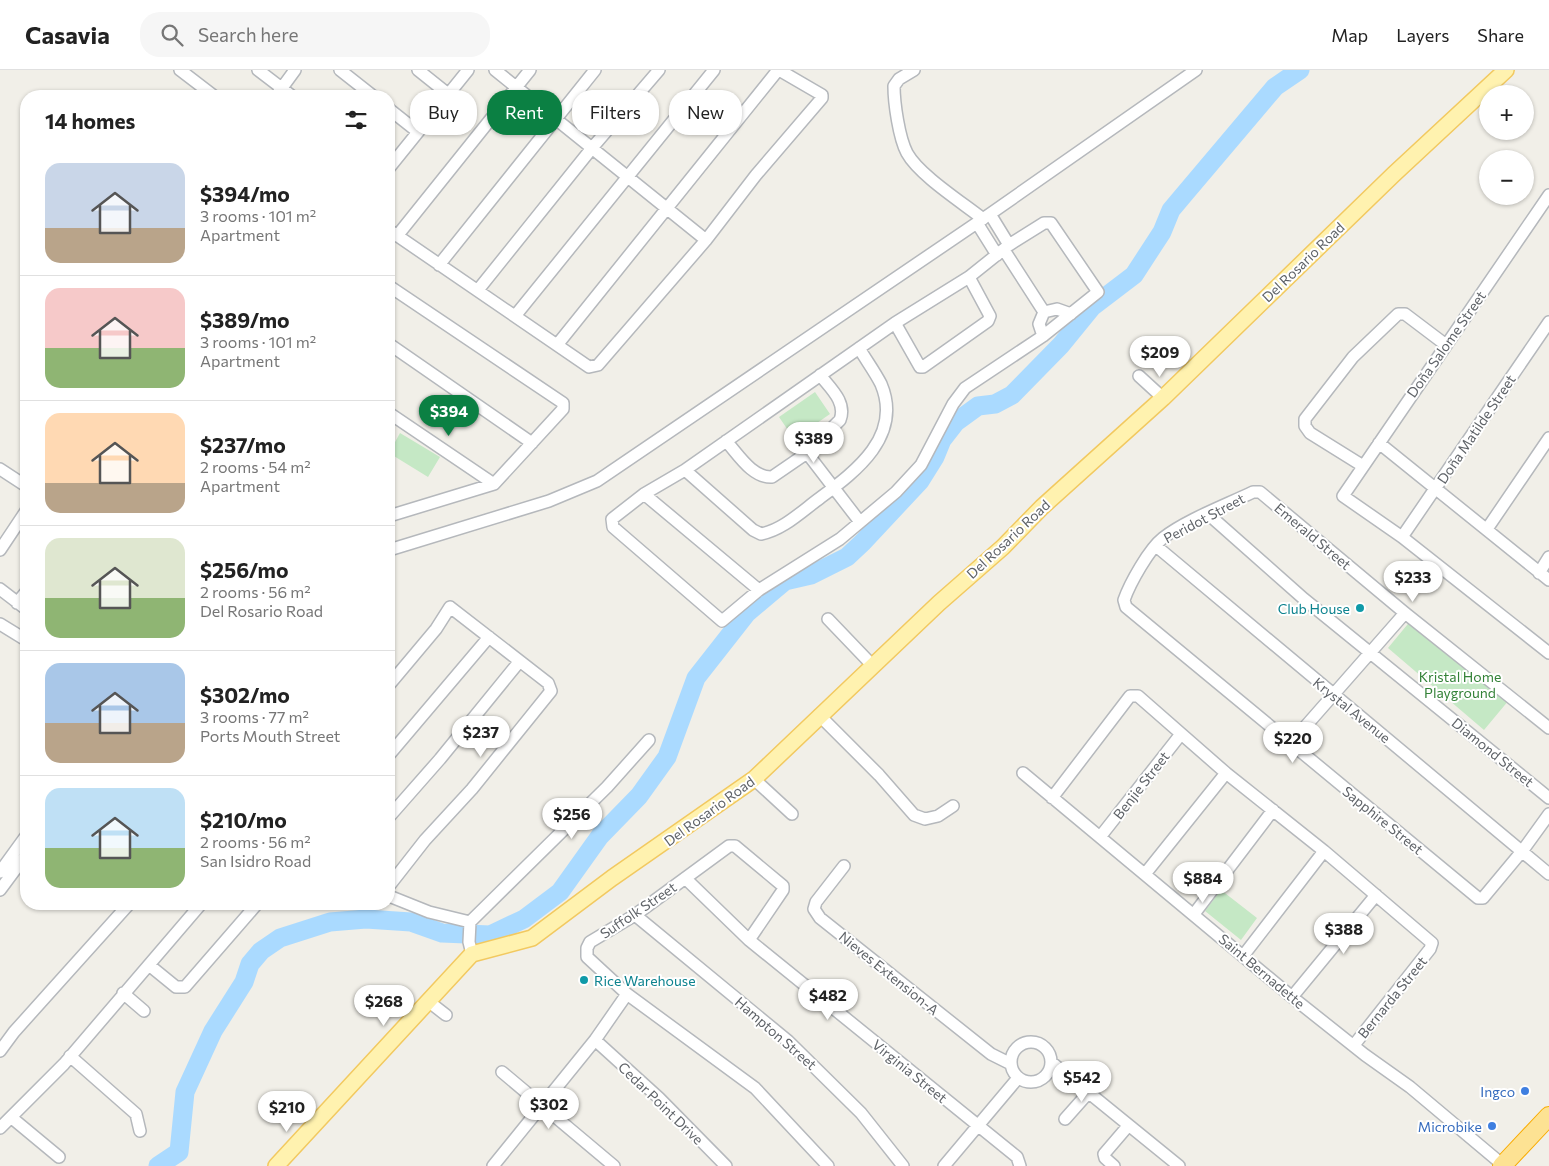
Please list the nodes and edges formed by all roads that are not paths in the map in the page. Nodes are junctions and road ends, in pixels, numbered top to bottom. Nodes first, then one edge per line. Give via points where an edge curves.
1 (180, 70) edge
2 (258, 70) edge
3 (295, 70) edge
4 (340, 70) edge
5 (418, 70) edge
6 (468, 70) edge
7 (495, 70) edge
8 (530, 70) edge
9 (595, 70) edge
10 (659, 70) edge
11 (714, 70) edge
12 (779, 70) edge
13 (914, 70) edge
14 (1196, 70) edge
15 (1506, 70) edge
16 (516, 87) junction
17 (206, 90) edge
18 (277, 90) edge
19 (280, 90) edge
20 (365, 90) edge
21 (443, 90) edge
22 (451, 90) edge
23 (520, 90) edge
24 (562, 110) edge
25 (395, 114) edge
26 (562, 124) edge
27 (410, 126) edge
28 (416, 135) edge
29 (541, 135) edge
30 (592, 148) junction
31 (395, 161) edge
32 (628, 177) junction
33 (1549, 195) edge
34 (666, 208) junction
35 (983, 219) junction
36 (395, 231) edge
37 (395, 234) edge
38 (706, 240) junction
39 (1004, 250) junction
40 (439, 264) junction
41 (969, 277) junction
42 (395, 290) edge
43 (478, 290) junction
44 (1044, 312) junction
45 (1071, 314) junction
46 (515, 316) junction
47 (1549, 322) edge
48 (895, 323) junction
49 (1043, 336) junction
50 (557, 345) junction
51 (1446, 345) junction
52 (395, 348) edge
53 (859, 348) junction
54 (820, 375) junction
55 (1140, 376) dead end
56 (1164, 398) junction
57 (395, 417) edge
58 (1549, 438) edge
59 (726, 441) junction
60 (532, 443) junction
61 (1379, 443) junction
62 (807, 453) junction
63 (1363, 466) junction
64 (0, 469) edge
65 (685, 470) junction
66 (20, 482) edge
67 (494, 484) junction
68 (832, 488) junction
69 (1436, 488) junction
70 (644, 494) junction
71 (1263, 494) joint
72 (395, 514) edge
73 (1208, 514) junction
74 (20, 520) edge
75 (860, 522) junction
76 (1487, 528) junction
77 (1402, 537) junction
78 (1156, 546) junction
79 (395, 548) edge
80 (0, 550) edge
81 (1549, 557) edge
82 (1539, 572) junction
83 (1549, 580) edge
84 (0, 589) edge
85 (760, 590) junction
86 (20, 604) edge
87 (1126, 607) joint
88 (1405, 613) junction
89 (828, 619) dead end
90 (0, 624) edge
91 (20, 636) edge
92 (489, 637) junction
93 (1371, 652) junction
94 (1549, 653) edge
95 (519, 662) junction
96 (873, 666) junction
97 (395, 678) edge
98 (1334, 696) junction
99 (819, 715) junction
100 (1549, 728) edge
101 (1181, 734) junction
102 (649, 740) dead end
103 (1290, 744) junction
104 (395, 748) edge
105 (1023, 773) dead end
106 (1226, 773) junction
107 (754, 779) junction
108 (1052, 798) junction
109 (1549, 798) edge
110 (953, 806) dead end
111 (395, 810) edge
112 (1273, 810) junction
113 (792, 814) dead end
114 (1549, 814) edge
115 (1100, 837) junction
116 (20, 844) edge
117 (1523, 850) junction
118 (1324, 851) junction
119 (20, 862) edge
120 (844, 866) dead end
121 (0, 872) edge
122 (1145, 874) junction
123 (1549, 874) edge
124 (684, 878) junction
125 (395, 879) edge
126 (0, 890) edge
127 (1376, 895) junction
128 (395, 898) edge
129 (124, 910) edge
130 (196, 910) edge
131 (251, 910) edge
132 (1194, 914) junction
133 (635, 915) junction
134 (470, 924) junction
135 (748, 940) junction
136 (471, 948) junction
137 (1243, 956) junction
138 (148, 965) junction
139 (123, 994) junction
140 (627, 994) junction
141 (1292, 997) junction
142 (428, 1001) junction
143 (144, 1011) dead end
144 (446, 1016) dead end
145 (595, 1040) junction
146 (1354, 1045) junction
147 (0, 1052) edge
148 (70, 1056) junction
149 (1051, 1062) junction
150 (1011, 1064) junction
151 (502, 1072) dead end
152 (1018, 1078) junction
153 (1089, 1092) junction
154 (541, 1106) junction
155 (1549, 1116) edge
156 (12, 1118) junction
157 (1065, 1119) dead end
158 (1128, 1126) junction
159 (978, 1127) junction
160 (0, 1128) edge
161 (140, 1131) dead end
162 (60, 1157) dead end
163 (276, 1166) edge
164 (493, 1166) edge
165 (614, 1166) edge
166 (726, 1166) edge
167 (828, 1166) edge
168 (903, 1166) edge
169 (944, 1166) edge
170 (1020, 1166) edge
171 (1114, 1166) edge
172 (1178, 1166) edge
173 (1502, 1166) edge

1 - 17 street
2 - 18 street
3 - 19 street
4 - 20 street
5 - 21 street
6 - 22 street
7 - 16 street
8 - 16 street
9 - 24 street
10 - 30 street
11 - 32 street
12 - 34 street
12 - 38 street via 822,95 822,98
13 - 35 street via 894,86 907,153 929,176
14 - 35 street
15 - 56 main road, Del Rosario Road
16 - 23 street
16 - 36 street
25 - 27 street
26 - 30 street
28 - 31 street
29 - 40 street
30 - 32 street
30 - 43 street
32 - 34 street
32 - 46 street
33 - 51 street, Doña Salome Street
34 - 38 street
34 - 50 street
35 - 39 street
35 - 79 street via 597,481 550,501
37 - 40 street
38 - 50 street via 598,365 588,367
39 - 41 street
39 - 44 street
39 - 45 street via 1044,223 1051,223 1098,292
40 - 43 street
41 - 48 street
41 - 48 street via 990,316 988,321 923,367 920,367
42 - 60 street via 563,402 560,414
43 - 46 street
44 - 45 street via 1057,309
44 - 49 street via 1039,324
45 - 49 street
46 - 50 street
47 - 69 street, Doña Matilde Street
48 - 53 street
49 - 75 street via 965,388 921,465 896,492
51 - 61 street, Doña Salome Street
51 - 63 street via 1405,314 1398,314 1353,358 1305,419 1310,433
52 - 60 street
53 - 54 street
53 - 68 street via 881,384 886,404 885,425 878,446 868,458
54 - 59 street
54 - 62 street via 840,400 842,415
55 - 56 street
56 - 96 main road, Del Rosario Road
57 - 67 street
58 - 76 street
59 - 62 street via 753,470 765,477 772,477
59 - 65 street
60 - 67 street
61 - 63 street, Doña Salome Street
61 - 69 street
62 - 68 street
63 - 77 street, Doña Salome Street via 1344,492 1344,499
64 - 66 street
65 - 68 street via 761,534 773,531
65 - 70 street
67 - 72 street
68 - 75 street
69 - 76 street
69 - 77 street, Doña Matilde Street
70 - 85 street
70 - 85 street via 612,519 613,527 722,621
71 - 73 street, Peridot Street via 1253,492
71 - 88 street, Emerald Street
73 - 78 street, Peridot Street via 1178,528
73 - 93 street, Diamond Street via 1304,599
74 - 80 street
75 - 85 street via 840,539
76 - 82 street
77 - 94 street
78 - 87 street, Peridot Street via 1126,594
78 - 98 street, Krystal Avenue
81 - 82 street
82 - 83 street
84 - 86 street
87 - 103 street, Sapphire Street
88 - 93 street
88 - 100 street, Emerald Street
89 - 96 street
90 - 91 street
92 - 95 street
92 - 97 street via 450,607
92 - 104 street
93 - 98 street
93 - 109 street, Diamond Street
95 - 111 street
95 - 125 street via 548,683 551,694
96 - 99 main road, Del Rosario Road
98 - 103 street
98 - 117 street, Krystal Avenue
99 - 107 main road, Del Rosario Road
99 - 110 street via 914,815 925,819 938,816
101 - 106 street
101 - 108 street via 1138,696 1130,696
101 - 115 street, Benjie Street
102 - 134 street via 607,787
103 - 117 street, Sapphire Street via 1478,898 1483,898
105 - 108 street, Saint Bernadette
106 - 112 street
106 - 122 street
107 - 113 street
107 - 136 main road, Del Rosario Road via 532,938
108 - 115 street, Saint Bernadette
112 - 118 street
112 - 132 street
114 - 117 street
115 - 122 street, Saint Bernadette
116 - 121 street
117 - 123 street, Krystal Avenue
118 - 127 street
118 - 137 street
119 - 126 street
120 - 150 street, Nieves Extension-A via 816,902 814,909 820,918 991,1054
122 - 132 street, Saint Bernadette
124 - 133 street, Suffolk Street
124 - 135 street, Virginia Street
124 - 135 street, Suffolk Street via 729,846 735,846 782,886 779,897
127 - 141 street
127 - 146 street, Bernarda Street via 1432,943
128 - 134 street
129 - 147 street via 14,1032
130 - 138 street
131 - 138 street via 185,987 176,987
132 - 137 street, Saint Bernadette
133 - 140 street, Suffolk Street via 590,942 586,952 587,957
133 - 168 street, Hampton Street via 788,1041 861,1113
134 - 136 street
135 - 159 street, Virginia Street
136 - 142 main road
137 - 141 street, Saint Bernadette
138 - 139 street
139 - 143 street
139 - 148 street
140 - 145 street
140 - 167 street, Suffolk Street via 755,1088
141 - 146 street, Saint Bernadette
142 - 144 street
142 - 163 main road
145 - 154 street
145 - 166 street, Cedar Point Drive via 659,1098
146 - 173 street, Saint Bernadette via 1410,1087
148 - 156 street
148 - 161 street via 136,1114
149 - 150 street via 1047,1050 1036,1042 1030,1042 1018,1046
149 - 152 street via 1042,1078 1030,1082
149 - 153 street
150 - 152 street
151 - 154 street
152 - 159 street
153 - 157 street
153 - 158 street
154 - 164 street
154 - 165 street
155 - 173 highway
156 - 160 street
156 - 162 street
158 - 171 street via 1104,1154
158 - 172 street
159 - 169 street
159 - 170 street, Virginia Street via 1017,1157

